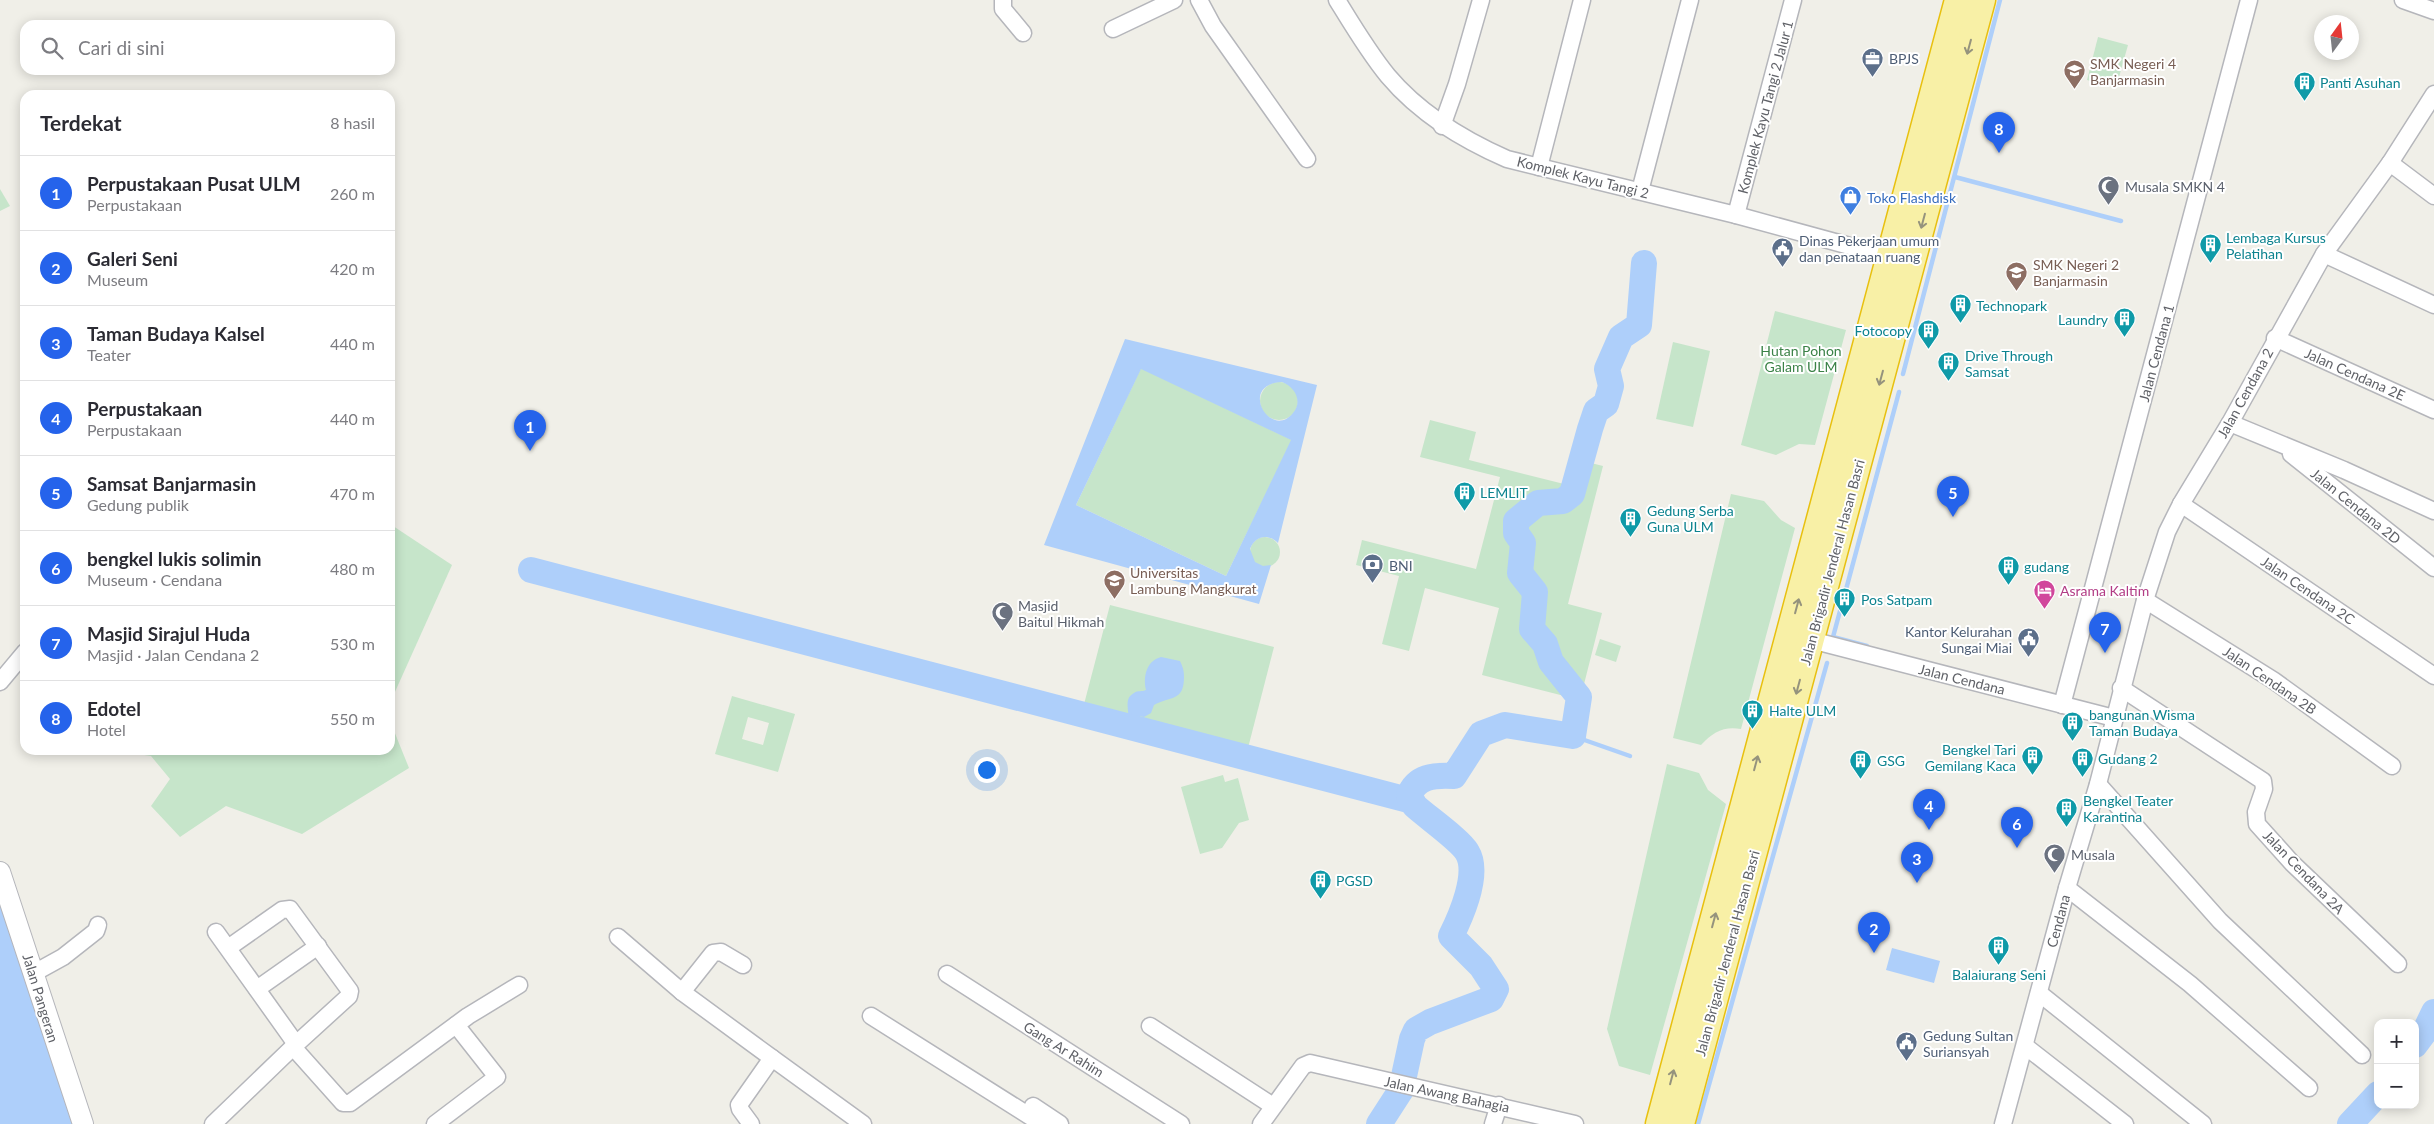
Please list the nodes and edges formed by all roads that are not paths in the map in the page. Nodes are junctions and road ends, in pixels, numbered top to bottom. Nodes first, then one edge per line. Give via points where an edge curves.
1 (1003, 0) edge
2 (1174, 0) edge
3 (1199, 0) edge
4 (1337, 0) edge
5 (1582, 0) edge
6 (1690, 0) edge
7 (1793, 0) edge
8 (1958, 0) edge
9 (1982, 0) edge
10 (2247, 0) edge
11 (2403, 0) edge
12 (1479, 1) edge
13 (2434, 10) edge
14 (1113, 29) dead end
15 (1023, 33) dead end
16 (2434, 94) edge
17 (1442, 126) junction
18 (1307, 159) dead end
19 (2390, 163) junction
20 (1539, 167) junction
21 (1640, 191) junction
22 (2434, 196) edge
23 (1736, 215) junction
24 (2324, 254) junction
25 (1890, 257) junction
26 (2434, 305) edge
27 (2275, 338) junction
28 (2434, 410) edge
29 (2230, 423) junction
30 (2278, 443) junction
31 (2181, 504) junction
32 (2434, 511) edge
33 (2434, 568) edge
34 (2145, 600) junction
35 (1810, 640) junction
36 (20, 658) edge
37 (2434, 676) edge
38 (0, 682) edge
39 (2120, 688) junction
40 (2062, 705) junction
41 (2114, 718) junction
42 (2392, 766) dead end
43 (2098, 784) junction
44 (0, 872) edge
45 (2067, 888) junction
46 (98, 925) dead end
47 (216, 932) dead end
48 (618, 937) dead end
49 (318, 946) junction
50 (228, 948) junction
51 (2398, 964) dead end
52 (743, 965) dead end
53 (34, 973) junction
54 (947, 974) dead end
55 (519, 986) dead end
56 (257, 989) junction
57 (682, 992) junction
58 (2039, 993) junction
59 (871, 1016) dead end
60 (456, 1025) junction
61 (1150, 1026) dead end
62 (294, 1046) junction
63 (2025, 1046) junction
64 (2362, 1055) dead end
65 (956, 1056) dead end
66 (772, 1058) junction
67 (2309, 1088) dead end
68 (1499, 1105) junction
69 (1274, 1106) junction
70 (82, 1124) edge
71 (214, 1124) edge
72 (435, 1124) edge
73 (751, 1124) edge
74 (863, 1124) edge
75 (1042, 1124) edge
76 (1060, 1124) edge
77 (1181, 1124) edge
78 (1261, 1124) edge
79 (1493, 1124) edge
80 (1575, 1124) edge
81 (1659, 1124) edge
82 (1681, 1124) edge
83 (2004, 1124) edge
84 (2124, 1124) edge
85 (2203, 1124) edge

1 - 15 street via 1003,8
2 - 14 street
3 - 18 street via 1213,26
4 - 17 street, Komplek Kayu Tangi 2 via 1389,77
5 - 20 street
6 - 21 street
7 - 23 street, Komplek Kayu Tangi 2 Jalur 1
8 - 25 highway, Jalan Brigadir Jenderal Hasan Basri
9 -> 35 highway, Jalan Brigadir Jenderal Hasan Basri
10 - 40 street, Jalan Cendana 1
11 - 13 street
12 - 17 street
16 - 19 street, Jalan Cendana 2
17 - 20 street, Komplek Kayu Tangi 2 via 1507,159
19 - 22 street
19 - 24 street, Jalan Cendana 2
20 - 21 street, Komplek Kayu Tangi 2
21 - 23 street, Komplek Kayu Tangi 2
23 - 25 street, Komplek Kayu Tangi 2
24 - 26 street
24 - 27 street, Jalan Cendana 2
81 -> 25 highway, Jalan Brigadir Jenderal Hasan Basri
27 - 28 street, Jalan Cendana 2E
27 - 29 street, Jalan Cendana 2
29 - 30 street, Jalan Cendana 2D
29 - 31 street, Jalan Cendana 2
30 - 32 street, Jalan Cendana 2D
30 - 33 street, Jalan Cendana 2D
31 - 34 street, Jalan Cendana 2 via 2160,550
31 - 37 street, Jalan Cendana 2C
34 - 39 street, Jalan Cendana 2
34 - 42 street, Jalan Cendana 2B via 2274,680
35 - 40 street, Jalan Cendana
35 -> 82 highway, Jalan Brigadir Jenderal Hasan Basri
36 - 38 street
39 - 41 street, Jalan Cendana 2
39 - 51 street, Jalan Cendana 2A via 2263,781 2264,789 2256,812 2257,824
40 - 41 street, Jalan Cendana
41 - 43 street, Cendana
43 - 45 street, Cendana
43 - 64 street via 2220,921
44 - 53 street, Jalan Pangeran
45 - 58 street, Cendana
45 - 67 street via 2190,984
46 - 53 street via 96,931 63,957
47 - 50 street
48 - 57 street
49 - 50 street via 286,908
49 - 56 street
49 - 62 street via 350,994
50 - 56 street
52 - 57 street via 721,952 713,953
53 - 70 street, Jalan Pangeran
54 - 77 street, Gang Ar Rahim
55 - 60 street
56 - 62 street
57 - 66 street
58 - 63 street, Cendana
58 - 85 street
59 - 75 street
60 - 62 street via 347,1104
60 - 72 street via 497,1077
61 - 69 street
62 - 71 street
63 - 83 street, Cendana
63 - 84 street
65 - 76 street
66 - 73 street via 739,1105
66 - 74 street
68 - 69 street, Jalan Awang Bahagia via 1310,1063 1304,1066
68 - 79 street
68 - 80 street, Jalan Awang Bahagia
69 - 78 street

